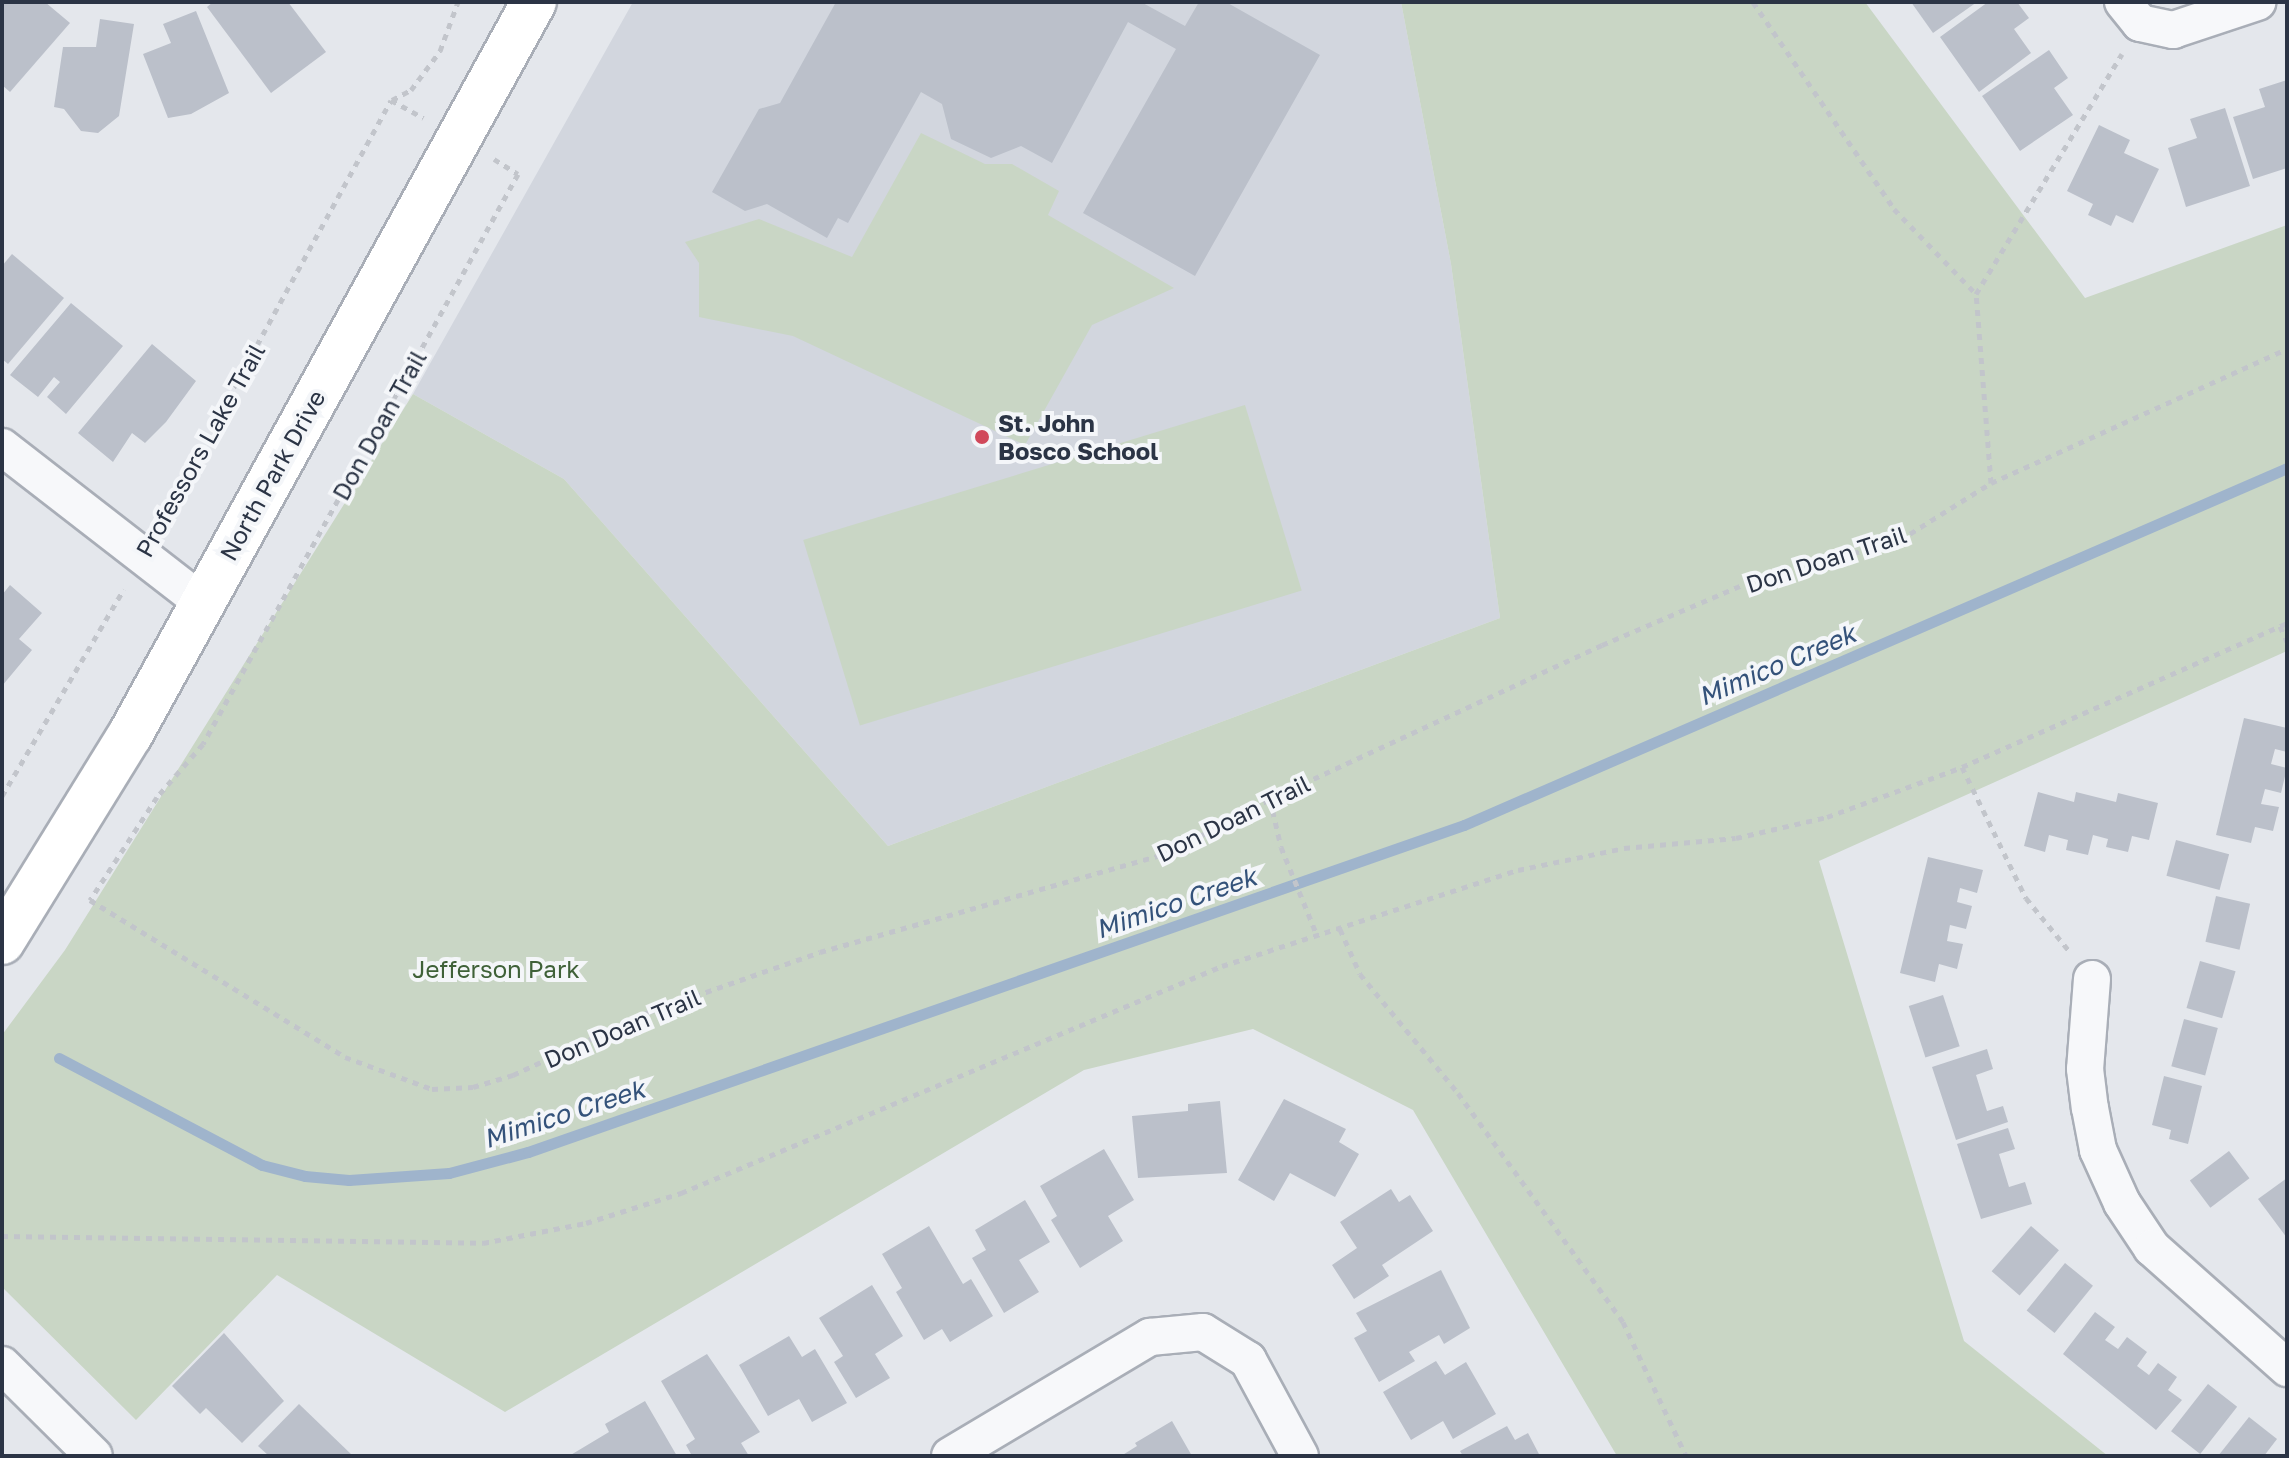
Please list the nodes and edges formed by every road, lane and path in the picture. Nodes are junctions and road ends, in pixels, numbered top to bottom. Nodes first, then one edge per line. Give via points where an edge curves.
1 (458, 2) edge
2 (534, 2) edge
3 (1753, 2) edge
4 (2257, 2) edge
5 (2132, 13) edge
6 (391, 100) junction
7 (458, 137) junction
8 (1976, 294) junction
9 (2287, 349) edge
10 (2, 447) edge
11 (1991, 483) junction
12 (142, 556) junction
13 (202, 602) junction
14 (2287, 623) edge
15 (2280, 626) junction
16 (2287, 642) edge
17 (1962, 767) junction
18 (2, 796) edge
19 (1270, 799) junction
20 (1340, 929) junction
21 (1317, 935) junction
22 (2, 942) edge
23 (2092, 979) joint
24 (2, 1236) edge
25 (2, 1365) edge
26 (2287, 1368) edge
27 (94, 1456) edge
28 (950, 1456) edge
29 (1300, 1456) edge
30 (1686, 1456) edge

1 - 6 path via 440,51 411,90
2 - 7 main road, North Park Drive
3 - 8 path via 1894,209
4 - 5 street via 2173,30
5 - 8 path
6 - 7 path, Don Doan Trail
6 - 12 path, Professors Lake Trail
7 - 13 main road, North Park Drive
7 - 19 path, Don Doan Trail via 518,174 203,744 157,797 90,900 345,1057 432,1089 473,1087 513,1075 649,1012 820,952 1168,853
8 - 11 path
9 - 11 path, Don Doan Trail
10 - 12 street
11 - 19 path, Don Doan Trail via 1900,540 1749,582
12 - 13 street
12 - 18 path, Professors Lake Trail
13 - 22 main road, North Park Drive via 130,735
14 - 15 path
15 - 16 path
15 - 17 path
17 - 20 path via 1827,817 1736,838 1624,848 1518,870
17 - 23 path via 2026,898
19 - 21 path via 1281,847
20 - 21 path
20 - 30 path via 1360,974 1458,1093 1623,1322
21 - 24 path via 1222,966 681,1193 586,1223 483,1243
23 - 26 street via 2085,1069 2090,1108 2098,1150 2122,1203 2152,1248
25 - 27 street
28 - 29 street via 1150,1337 1203,1332 1248,1360

